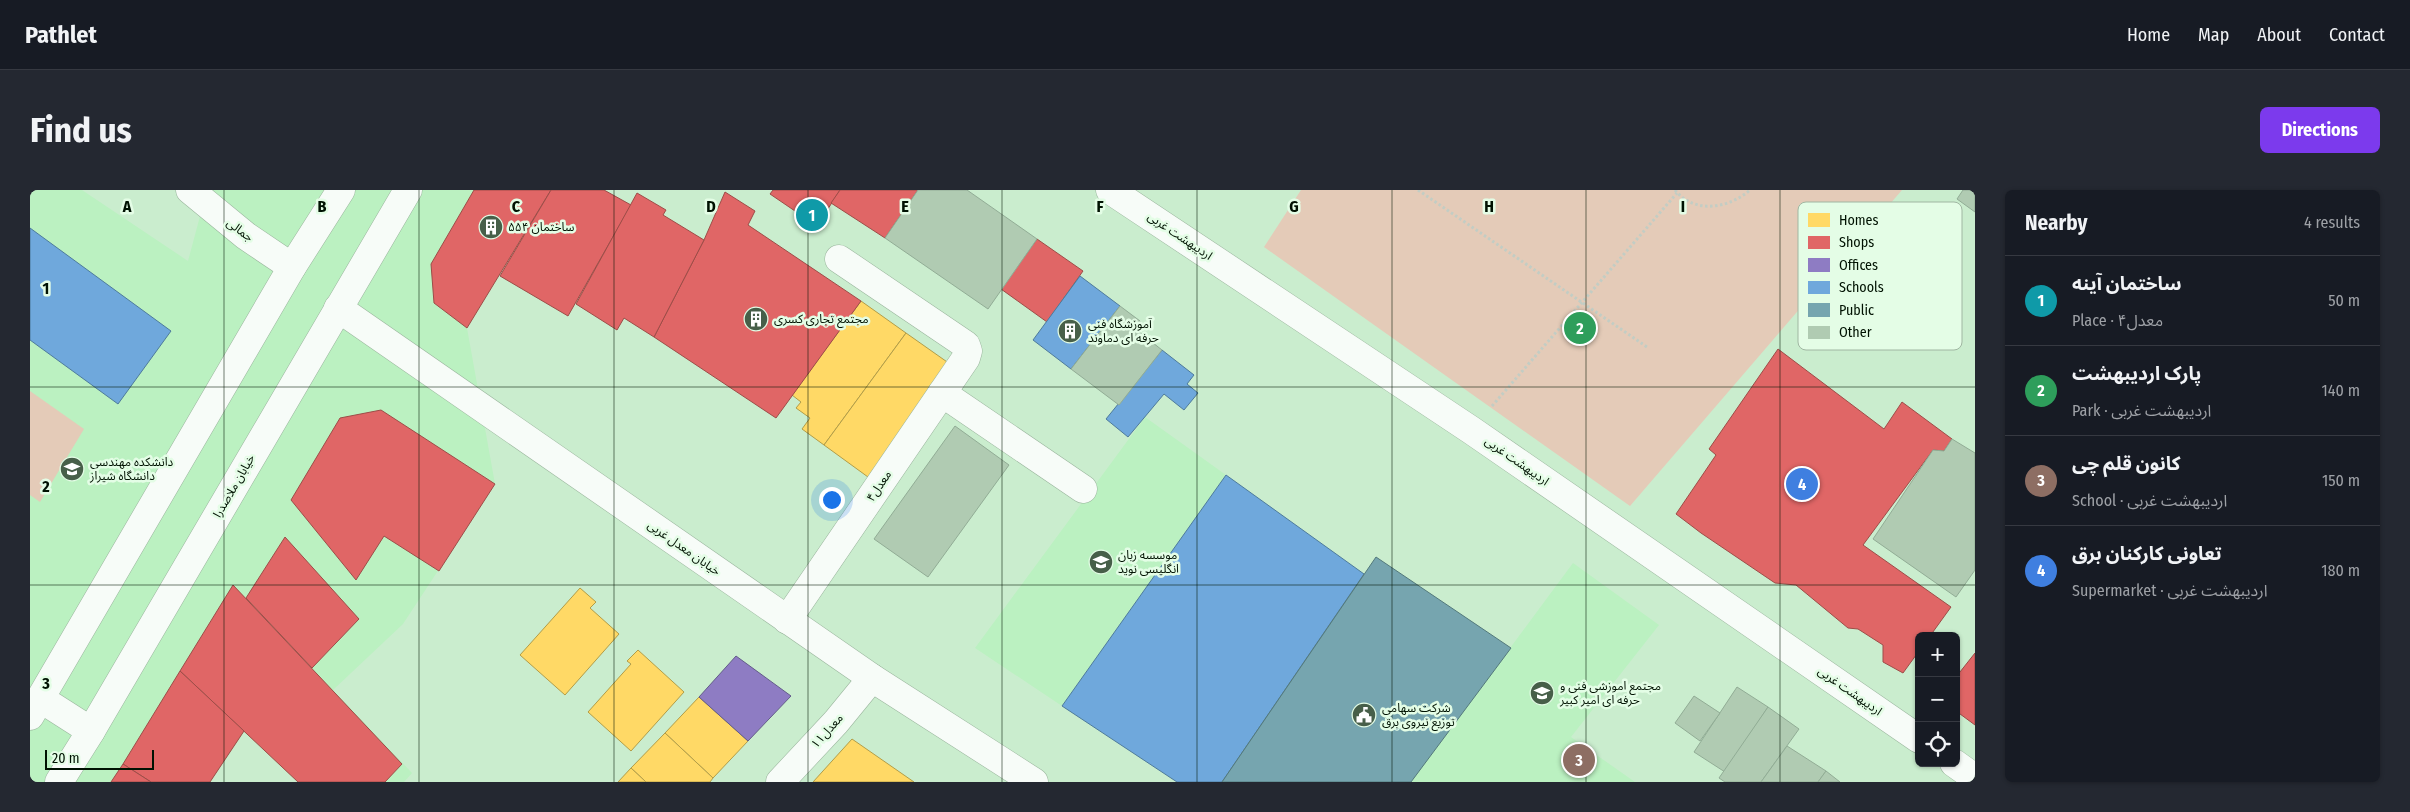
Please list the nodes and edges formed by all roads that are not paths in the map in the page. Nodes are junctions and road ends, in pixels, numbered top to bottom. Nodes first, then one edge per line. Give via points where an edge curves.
1 (190, 190) edge
2 (341, 190) edge
3 (408, 190) edge
4 (1110, 190) edge
5 (839, 260) dead end
6 (292, 267) junction
7 (338, 308) junction
8 (942, 393) junction
9 (1083, 489) dead end
10 (787, 620) junction
11 (872, 678) junction
12 (35, 708) edge
13 (91, 731) junction
14 (1915, 736) edge
15 (1960, 767) edge
16 (1975, 778) edge
17 (1031, 781) edge
18 (59, 782) edge
19 (780, 782) edge

1 - 6 street, جمالی via 246,236
2 - 6 street
3 - 7 street, خیابان ملاصدرا
4 - 14 street, اردیبهشت غربی via 1486,440
5 - 8 street, معدل۴ via 966,345 966,358
6 - 12 street
7 - 10 street, خیابان معدل غربی
7 - 13 street, خیابان ملاصدرا
8 - 9 street
8 - 10 street, معدل۴
10 - 11 street, خیابان معدل غربی
11 - 17 street, خیابان معدل غربی
11 - 19 street, معدل۱۱
12 - 13 street
13 - 18 street, خیابان ملاصدرا
15 - 16 street

